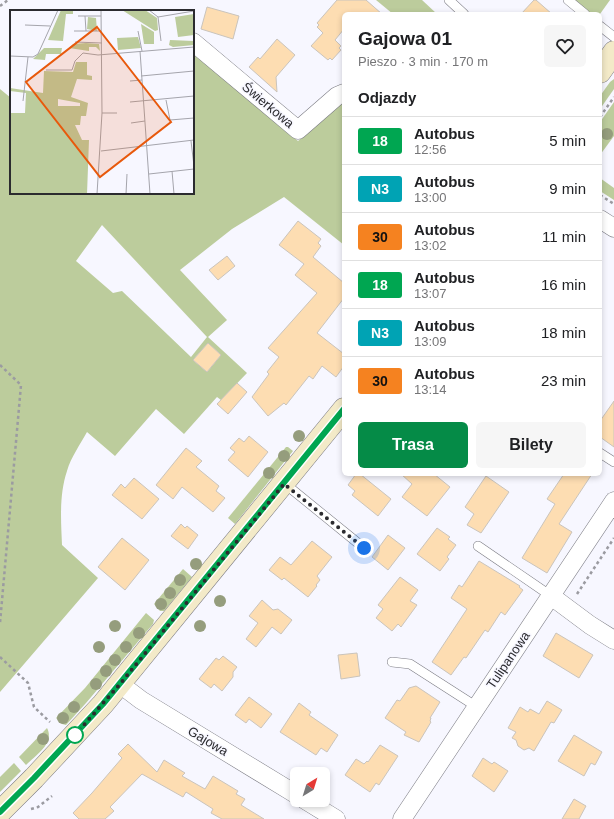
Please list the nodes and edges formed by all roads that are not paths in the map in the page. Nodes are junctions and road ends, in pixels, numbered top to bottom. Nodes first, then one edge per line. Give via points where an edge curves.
1 (449, 0) edge
2 (568, 0) edge
3 (462, 12) edge
4 (583, 12) edge
5 (602, 28) edge
6 (614, 37) edge
7 (194, 43) edge
8 (614, 52) edge
9 (602, 69) edge
10 (342, 94) edge
11 (602, 220) edge
12 (614, 228) edge
13 (342, 412) edge
14 (602, 454) edge
15 (614, 462) edge
16 (284, 484) junction
17 (614, 501) edge
18 (478, 546) dead end
19 (364, 548) dead end
20 (551, 596) junction
21 (614, 640) edge
22 (392, 662) dead end
23 (120, 684) junction
24 (477, 707) junction
25 (290, 791) edge
26 (316, 807) edge
27 (0, 812) edge
28 (336, 819) edge
29 (402, 819) edge

1 - 3 lane
2 - 4 lane
5 - 6 lane
7 - 10 street, Świerkowa via 298,130
8 - 9 street
11 - 12 street
13 - 16 street
14 - 15 lane
16 - 19 lane
16 - 23 street
17 - 20 street, Tulipanowa
18 - 20 lane
20 - 21 street
20 - 24 street, Tulipanowa
22 - 24 lane via 410,664
23 - 25 street, Gajowa via 141,700
23 - 27 street via 84,726
24 - 29 street, Tulipanowa
26 - 28 street

